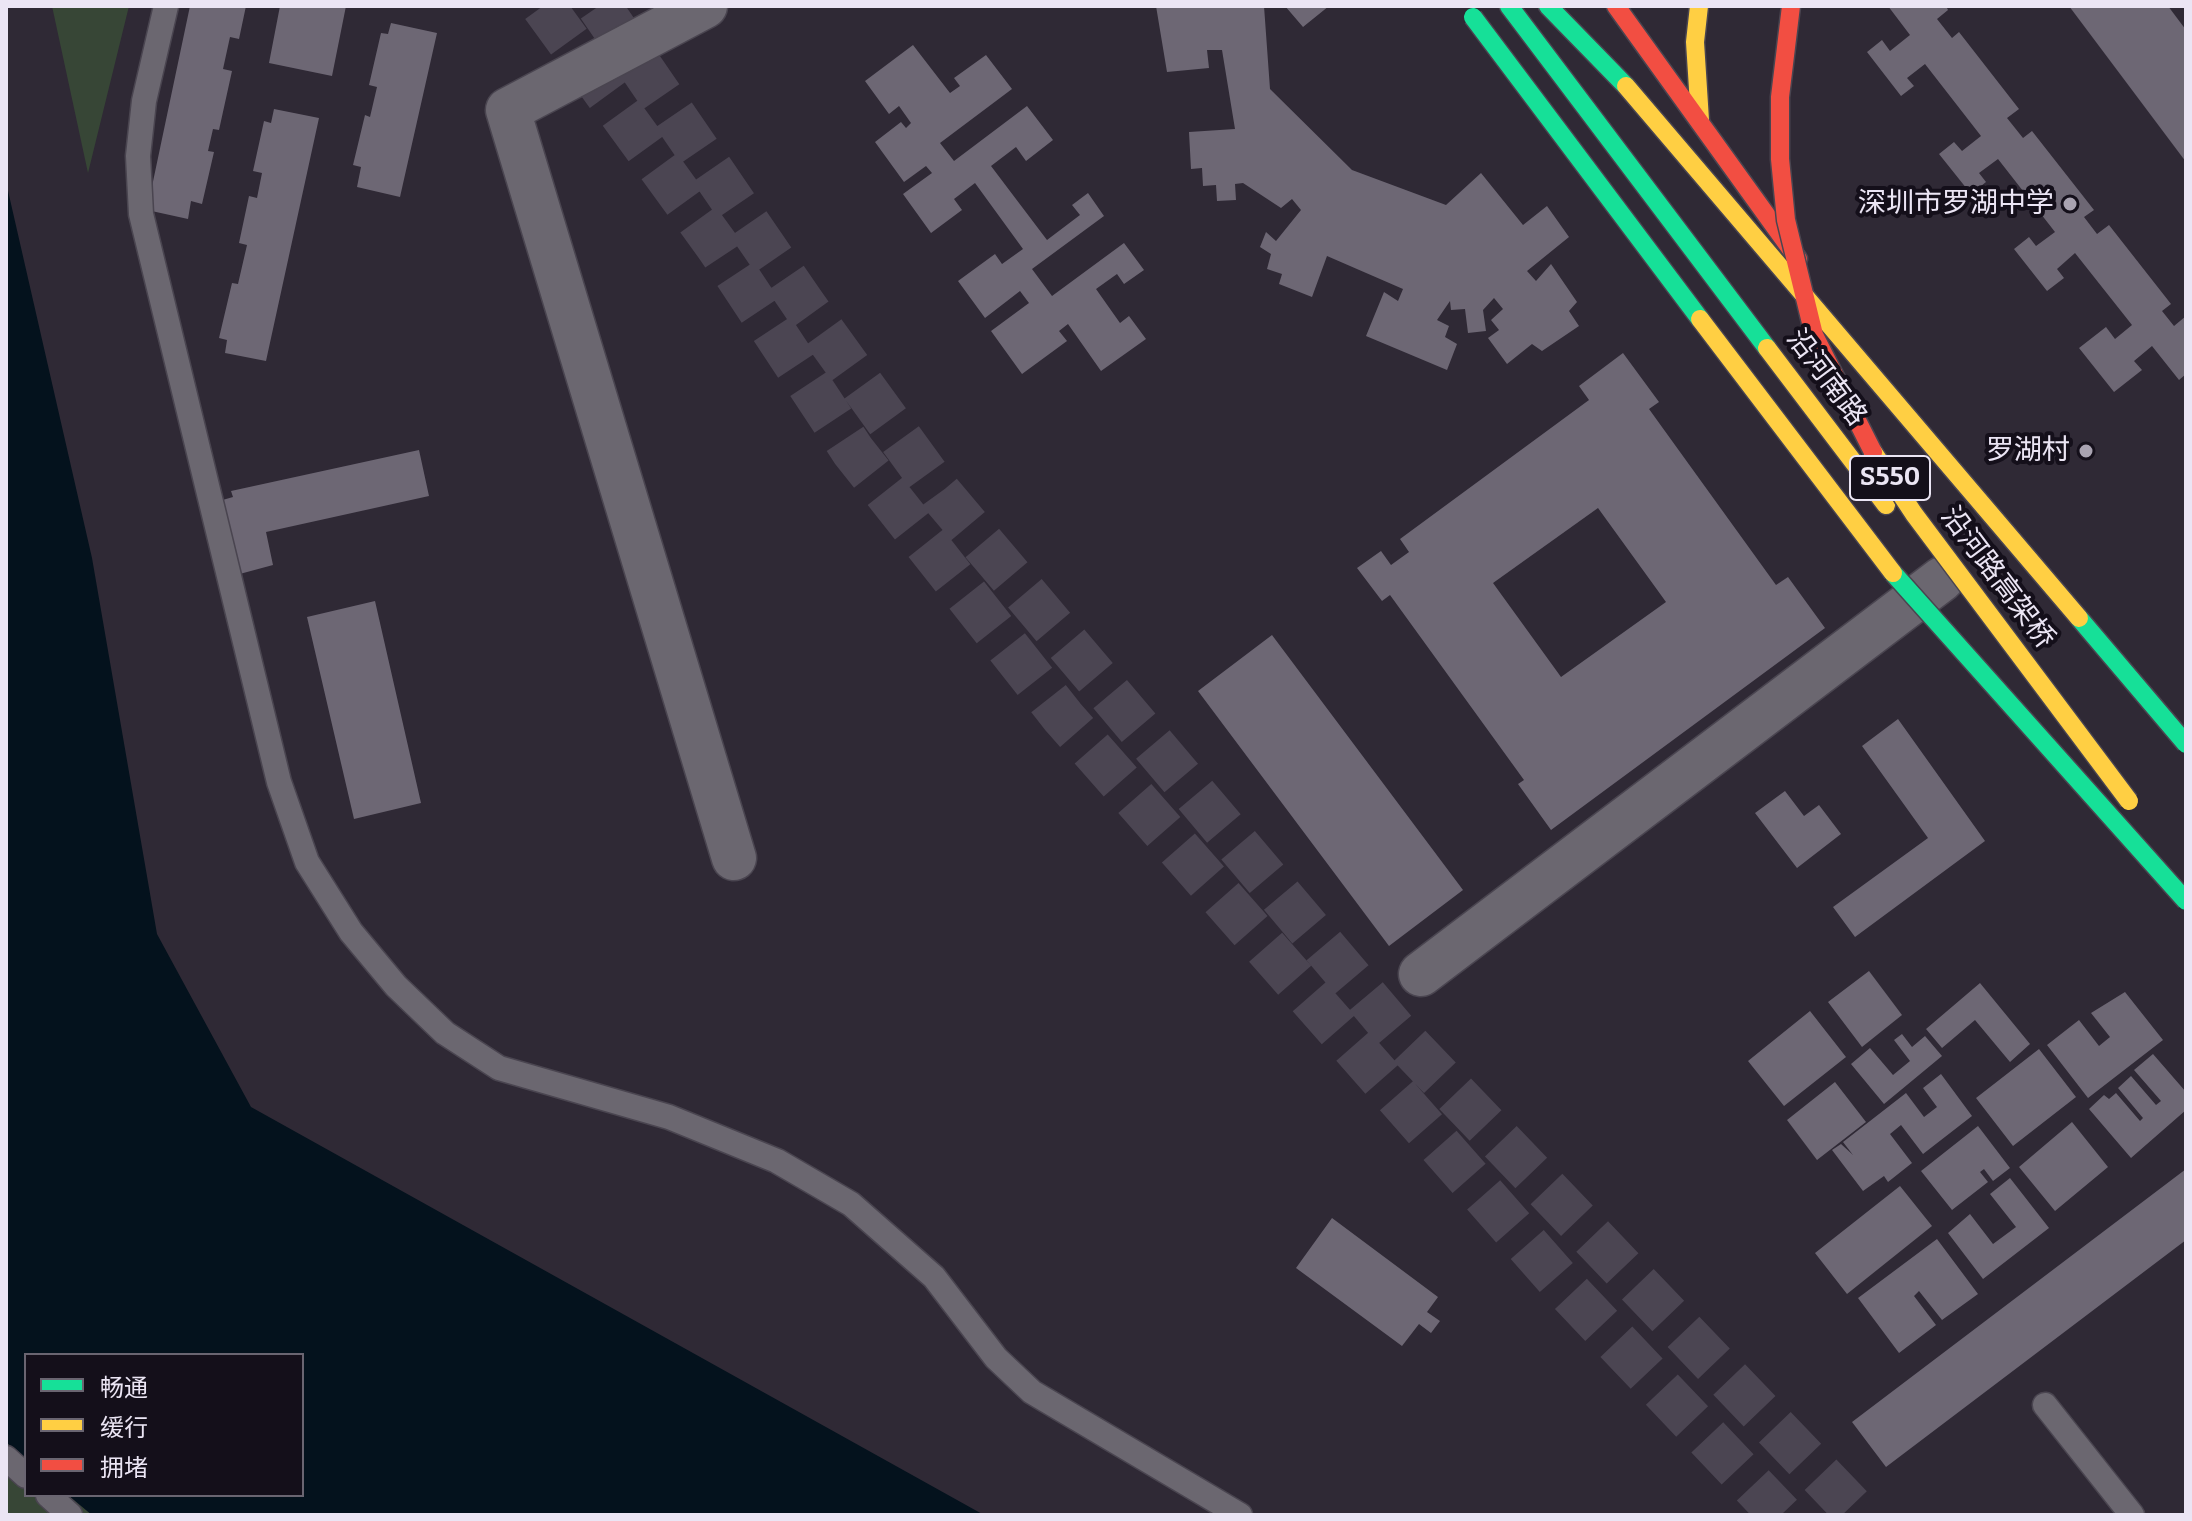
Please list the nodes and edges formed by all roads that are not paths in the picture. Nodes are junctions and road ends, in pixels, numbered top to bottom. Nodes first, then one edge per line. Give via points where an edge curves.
1 (166, 6) edge
2 (705, 6) edge
3 (1509, 6) edge
4 (1548, 6) edge
5 (1616, 6) edge
6 (1699, 6) edge
7 (1791, 6) edge
8 (1469, 12) edge
9 (1700, 120) junction
10 (1942, 579) junction
11 (2186, 744) edge
12 (2186, 755) edge
13 (2139, 813) dead end
14 (2167, 851) dead end
15 (734, 858) dead end
16 (2186, 876) edge
17 (2186, 899) edge
18 (1421, 974) dead end
19 (2045, 1405) dead end
20 (6, 1458) edge
21 (24, 1474) edge
22 (50, 1497) edge
23 (70, 1515) edge
24 (1240, 1515) edge
25 (2132, 1515) edge

1 - 24 lane via 144,101 138,156 141,214 279,782 307,862 351,932 445,1033 499,1068 669,1117 777,1161 851,1204 934,1277 996,1358 1032,1392
2 - 15 street via 508,110
3 - 10 main road, 沿河南路
4 - 11 main road, bridge via 1626,86
5 - 9 main road, 沿河南路
6 - 9 main road via 1695,42
7 - 13 main road, 沿河路高架桥 / S550, bridge via 1780,97 1780,159 1786,220 1814,335 1868,444 1914,514
8 - 17 main road, bridge via 1893,574
9 - 12 main road, 沿河南路 via 1833,308
10 - 17 main road, 沿河南路
10 - 18 street
14 - 16 main road
19 - 25 lane
20 - 21 lane
22 - 23 lane

